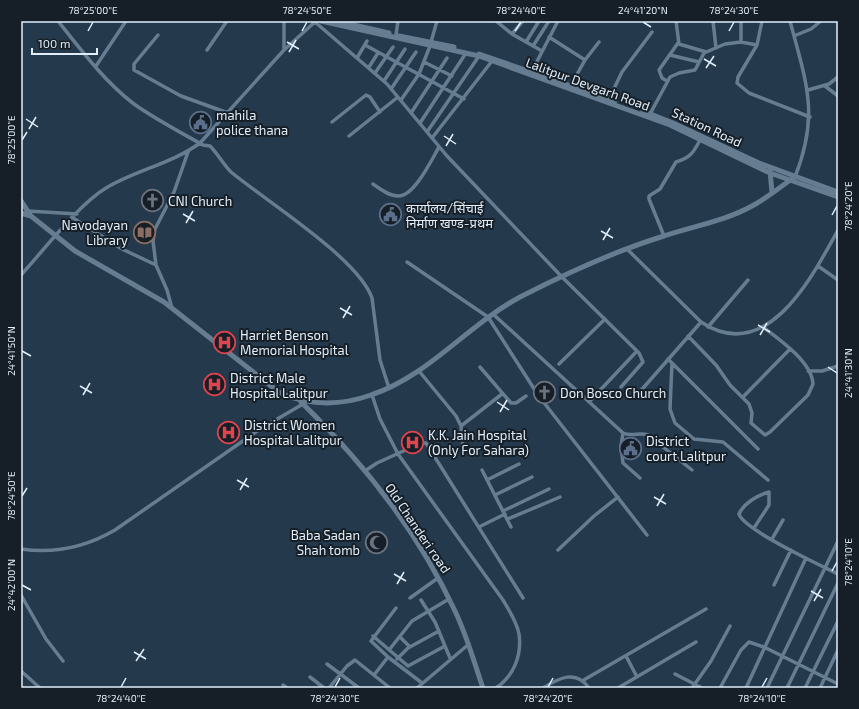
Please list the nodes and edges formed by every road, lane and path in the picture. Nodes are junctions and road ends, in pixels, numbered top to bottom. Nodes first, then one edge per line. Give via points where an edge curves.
1 (58, 21) edge
2 (126, 21) edge
3 (227, 21) edge
4 (284, 21) edge
5 (315, 21) edge
6 (321, 21) edge
7 (336, 21) edge
8 (398, 21) edge
9 (437, 21) edge
10 (496, 21) edge
11 (523, 21) edge
12 (539, 21) edge
13 (549, 21) edge
14 (558, 21) edge
15 (676, 21) edge
16 (713, 21) edge
17 (741, 21) edge
18 (762, 21) edge
19 (790, 21) edge
20 (821, 21) edge
21 (652, 32) dead end
22 (512, 34) junction
23 (158, 35) dead end
24 (396, 35) junction
25 (794, 36) junction
26 (549, 37) junction
27 (367, 41) dead end
28 (526, 42) junction
29 (599, 42) dead end
30 (741, 42) junction
31 (678, 43) junction
32 (431, 44) junction
33 (364, 45) junction
34 (757, 45) junction
35 (533, 46) junction
36 (393, 47) dead end
37 (716, 48) junction
38 (405, 49) dead end
39 (207, 50) dead end
40 (284, 50) junction
41 (416, 52) dead end
42 (542, 52) junction
43 (706, 52) junction
44 (378, 53) junction
45 (466, 54) junction
46 (670, 55) junction
47 (478, 56) junction
48 (386, 57) junction
49 (357, 58) junction
50 (447, 58) dead end
51 (585, 60) junction
52 (492, 61) junction
53 (397, 62) junction
54 (424, 62) junction
55 (699, 62) junction
56 (96, 66) junction
57 (369, 67) junction
58 (406, 67) junction
59 (440, 70) junction
60 (532, 71) junction
61 (375, 73) junction
62 (419, 74) junction
63 (452, 76) junction
64 (838, 77) edge
65 (384, 81) junction
66 (432, 81) junction
67 (668, 81) junction
68 (836, 82) edge
69 (571, 85) junction
70 (824, 86) junction
71 (444, 88) junction
72 (391, 89) junction
73 (808, 90) junction
74 (454, 93) junction
75 (838, 96) edge
76 (399, 99) junction
77 (464, 99) junction
78 (609, 99) junction
79 (380, 112) junction
80 (228, 113) junction
81 (411, 113) junction
82 (650, 114) junction
83 (810, 117) junction
84 (332, 122) dead end
85 (420, 123) junction
86 (427, 132) junction
87 (349, 136) dead end
88 (432, 138) junction
89 (700, 140) junction
90 (200, 143) junction
91 (439, 147) junction
92 (188, 152) junction
93 (770, 170) junction
94 (792, 178) junction
95 (373, 184) dead end
96 (838, 192) edge
97 (772, 193) junction
98 (838, 197) edge
99 (21, 201) edge
100 (21, 213) edge
101 (30, 214) junction
102 (77, 214) junction
103 (73, 218) junction
104 (838, 230) edge
105 (664, 236) junction
106 (56, 237) junction
107 (627, 249) junction
108 (407, 262) dead end
109 (156, 265) junction
110 (818, 266) junction
111 (21, 275) edge
112 (561, 276) junction
113 (748, 280) dead end
114 (838, 280) edge
115 (172, 308) junction
116 (493, 314) junction
117 (488, 317) junction
118 (605, 319) junction
119 (701, 322) junction
120 (708, 327) junction
121 (763, 327) junction
122 (688, 336) junction
123 (790, 349) junction
124 (637, 351) junction
125 (668, 360) junction
126 (672, 363) junction
127 (559, 364) dead end
128 (838, 366) edge
129 (480, 367) dead end
130 (419, 371) junction
131 (808, 371) junction
132 (621, 388) dead end
133 (386, 389) junction
134 (502, 394) junction
135 (372, 395) junction
136 (637, 395) dead end
137 (526, 396) dead end
138 (743, 397) junction
139 (301, 402) junction
140 (589, 402) junction
141 (461, 426) junction
142 (623, 432) junction
143 (463, 447) dead end
144 (758, 449) dead end
145 (398, 454) junction
146 (518, 464) dead end
147 (482, 470) dead end
148 (692, 470) dead end
149 (365, 471) junction
150 (532, 477) dead end
151 (640, 478) dead end
152 (487, 480) junction
153 (768, 480) dead end
154 (549, 489) dead end
155 (495, 495) junction
156 (560, 497) dead end
157 (618, 498) junction
158 (504, 512) junction
159 (508, 519) junction
160 (783, 520) dead end
161 (480, 527) junction
162 (511, 527) dead end
163 (754, 528) junction
164 (647, 536) dead end
165 (772, 539) junction
166 (838, 541) edge
167 (21, 549) edge
168 (558, 550) dead end
169 (791, 550) junction
170 (806, 558) junction
171 (825, 567) junction
172 (838, 574) edge
173 (438, 578) junction
174 (838, 583) edge
175 (774, 585) dead end
176 (21, 595) edge
177 (410, 598) dead end
178 (523, 598) dead end
179 (449, 599) junction
180 (422, 600) dead end
181 (396, 608) dead end
182 (428, 610) junction
183 (706, 610) dead end
184 (838, 621) edge
185 (730, 626) dead end
186 (439, 631) junction
187 (373, 636) junction
188 (400, 638) junction
189 (696, 642) dead end
190 (469, 644) junction
191 (445, 646) junction
192 (410, 647) junction
193 (764, 647) junction
194 (389, 650) junction
195 (838, 650) edge
196 (626, 656) junction
197 (388, 657) junction
198 (782, 657) junction
199 (397, 658) junction
200 (450, 658) junction
201 (63, 661) dead end
202 (833, 661) junction
203 (394, 662) junction
204 (838, 663) edge
205 (327, 664) dead end
206 (798, 664) junction
207 (21, 671) edge
208 (813, 672) junction
209 (340, 674) junction
210 (675, 674) dead end
211 (374, 675) junction
212 (637, 677) junction
213 (310, 678) dead end
214 (825, 678) junction
215 (582, 681) junction
216 (422, 683) junction
217 (838, 684) edge
218 (283, 685) dead end
219 (694, 686) edge
220 (40, 688) edge
221 (287, 688) edge
222 (324, 688) edge
223 (329, 688) edge
224 (360, 688) edge
225 (390, 688) edge
226 (417, 688) edge
227 (483, 688) edge
228 (496, 688) edge
229 (543, 688) edge
230 (589, 688) edge
231 (618, 688) edge
232 (702, 688) edge
233 (720, 688) edge
234 (746, 688) edge
235 (767, 688) edge
236 (787, 688) edge
237 (806, 688) edge
238 (820, 688) edge

1 - 56 street
2 - 56 street
3 - 39 street
4 - 40 street
5 - 40 street
5 - 49 street
6 - 32 street, Lalitpur Devgarh Road
7 - 24 street, Station Road
8 - 24 street
9 - 32 street
10 - 22 street
11 - 22 street
12 - 28 street
13 - 35 street
14 - 26 street
15 - 31 street
16 - 37 street
17 - 30 street
18 - 34 street
19 - 25 street
20 - 25 street via 811,29
21 - 78 street via 622,72
22 - 28 street
23 - 80 street via 134,64 134,70 181,96
24 - 32 street, Station Road
25 - 73 street
26 - 42 street
26 - 51 street
27 - 33 street
28 - 35 street
29 - 51 street
30 - 34 street
30 - 37 street
31 - 43 street
31 - 46 street
32 - 45 street, Lalitpur Devgarh Road
32 - 54 street
32 - 60 street, Station Road via 486,55
33 - 44 street
33 - 49 street
34 - 83 street via 738,77 737,83 741,89
35 - 42 street
36 - 48 street
37 - 43 street
38 - 53 street
40 - 80 street
41 - 58 street
42 - 60 street
43 - 55 street
44 - 48 street
44 - 57 street
45 - 47 street, Lalitpur Devgarh Road
45 - 63 street
46 - 55 street
46 - 67 street via 659,70 662,78
47 - 52 street, Lalitpur Devgarh Road
47 - 74 street
48 - 53 street
48 - 61 street
49 - 57 street
50 - 59 street
51 - 69 street
52 - 77 street
52 - 89 street, Lalitpur Devgarh Road via 630,110
53 - 58 street
53 - 65 street
54 - 59 street
54 - 62 street
55 - 67 street via 695,70 679,73
56 - 90 street via 135,104
57 - 61 street
58 - 62 street
58 - 72 street
59 - 63 street
59 - 66 street
60 - 69 street, Station Road
61 - 65 street
62 - 66 street
62 - 76 street
63 - 71 street
64 - 68 street
65 - 72 street
66 - 71 street
66 - 81 street
67 - 82 street
68 - 70 street
69 - 78 street, Station Road
70 - 73 street
70 - 75 street
71 - 74 street
71 - 85 street
72 - 76 street
73 - 83 street
74 - 77 street
74 - 86 street
76 - 79 street
76 - 81 street
77 - 88 street
78 - 82 street, Station Road
79 - 84 street via 366,95
79 - 87 street
80 - 90 street
81 - 85 street
82 - 93 street, Station Road
83 - 94 street via 803,154
85 - 86 street
86 - 88 street
88 - 91 street
89 - 93 street, Lalitpur Devgarh Road
89 - 105 street via 692,154 676,162 660,189 649,196
90 - 92 street
90 - 133 street via 210,146 230,171 347,263 365,284 374,303
91 - 95 street via 414,187 405,195 391,194
91 - 112 street
92 - 102 street via 105,188
92 - 109 street via 177,185 155,229 153,241
93 - 94 street, Lalitpur Devgarh Road
93 - 97 street
94 - 96 street
94 - 97 street
94 - 98 street, Lalitpur Devgarh Road
97 - 105 street via 752,206 727,217
99 - 101 street
100 - 101 street
101 - 102 street
101 - 106 street
102 - 103 street
103 - 106 street
103 - 109 street via 122,249
104 - 110 street
105 - 107 street
106 - 111 street
106 - 115 street via 75,251
107 - 112 street
107 - 119 street
108 - 117 street
109 - 115 street
110 - 114 street
110 - 121 street via 788,308
112 - 116 street
112 - 118 street
113 - 120 street
115 - 139 street via 270,387
116 - 117 street
116 - 140 street
117 - 130 street
117 - 157 street via 538,395
118 - 124 street
118 - 127 street
119 - 120 street
119 - 122 street
120 - 121 street via 723,333 733,333 749,332
121 - 123 street
122 - 125 street
122 - 138 street
123 - 131 street
123 - 138 street
124 - 132 street via 643,362
124 - 140 street
125 - 126 street
125 - 136 street
126 - 144 street
126 - 153 street via 670,409 674,423 694,438 727,444
128 - 131 street via 822,371
129 - 134 street
130 - 133 street
130 - 141 street via 456,416
131 - 138 street via 813,380 810,392 768,434 762,434 753,425 751,408
133 - 135 street
134 - 137 street via 513,404
134 - 141 street
135 - 139 street via 354,401 334,403
135 - 145 street via 380,419
139 - 149 street, Old Chanderi road
139 - 167 street via 97,541 70,549
140 - 142 street
141 - 143 street
142 - 148 street via 648,435
142 - 151 street via 623,463
145 - 149 street
145 - 161 street via 424,442 428,444 446,477
145 - 228 street via 503,600 516,623 519,648 515,666 506,681
146 - 152 street
147 - 152 street
149 - 173 street, Old Chanderi road via 420,547
150 - 155 street
152 - 155 street
154 - 158 street
155 - 158 street
156 - 159 street
157 - 164 street
157 - 168 street via 594,516
158 - 159 street
158 - 161 street
159 - 162 street
160 - 165 street
161 - 178 street
163 - 163 street via 741,519 740,512 752,500 769,492 769,505
163 - 165 street
165 - 169 street
166 - 171 street
169 - 170 street
169 - 175 street
170 - 171 street
170 - 193 street
171 - 172 street
171 - 198 street
173 - 177 street
173 - 179 street, Old Chanderi road
174 - 206 street
176 - 201 street via 46,639
179 - 182 street
179 - 190 street, Old Chanderi road
180 - 182 street
181 - 187 street
182 - 186 street
182 - 188 street via 412,621
183 - 196 street
184 - 208 street
185 - 219 street
186 - 191 street
186 - 192 street
187 - 194 street
187 - 197 street via 372,642
188 - 192 street
188 - 194 street
189 - 212 street
190 - 200 street
190 - 227 street, Old Chanderi road
191 - 199 street via 409,666
191 - 200 street
192 - 199 street
193 - 198 street
193 - 233 street via 752,642 746,643
193 - 234 street
194 - 199 street
195 - 202 street
196 - 212 street
196 - 215 street
197 - 203 street
197 - 211 street
198 - 206 street
198 - 235 street
199 - 203 street
200 - 216 street
202 - 204 street
202 - 214 street
203 - 216 street
205 - 209 street
206 - 208 street
206 - 236 street
207 - 220 street
208 - 214 street
208 - 237 street
209 - 211 street via 354,660
209 - 223 street
209 - 224 street
210 - 219 street
211 - 225 street
212 - 231 street
213 - 222 street
214 - 217 street
214 - 238 street
215 - 229 street via 568,676 555,680
215 - 230 street
216 - 226 street
218 - 221 street
219 - 232 street

